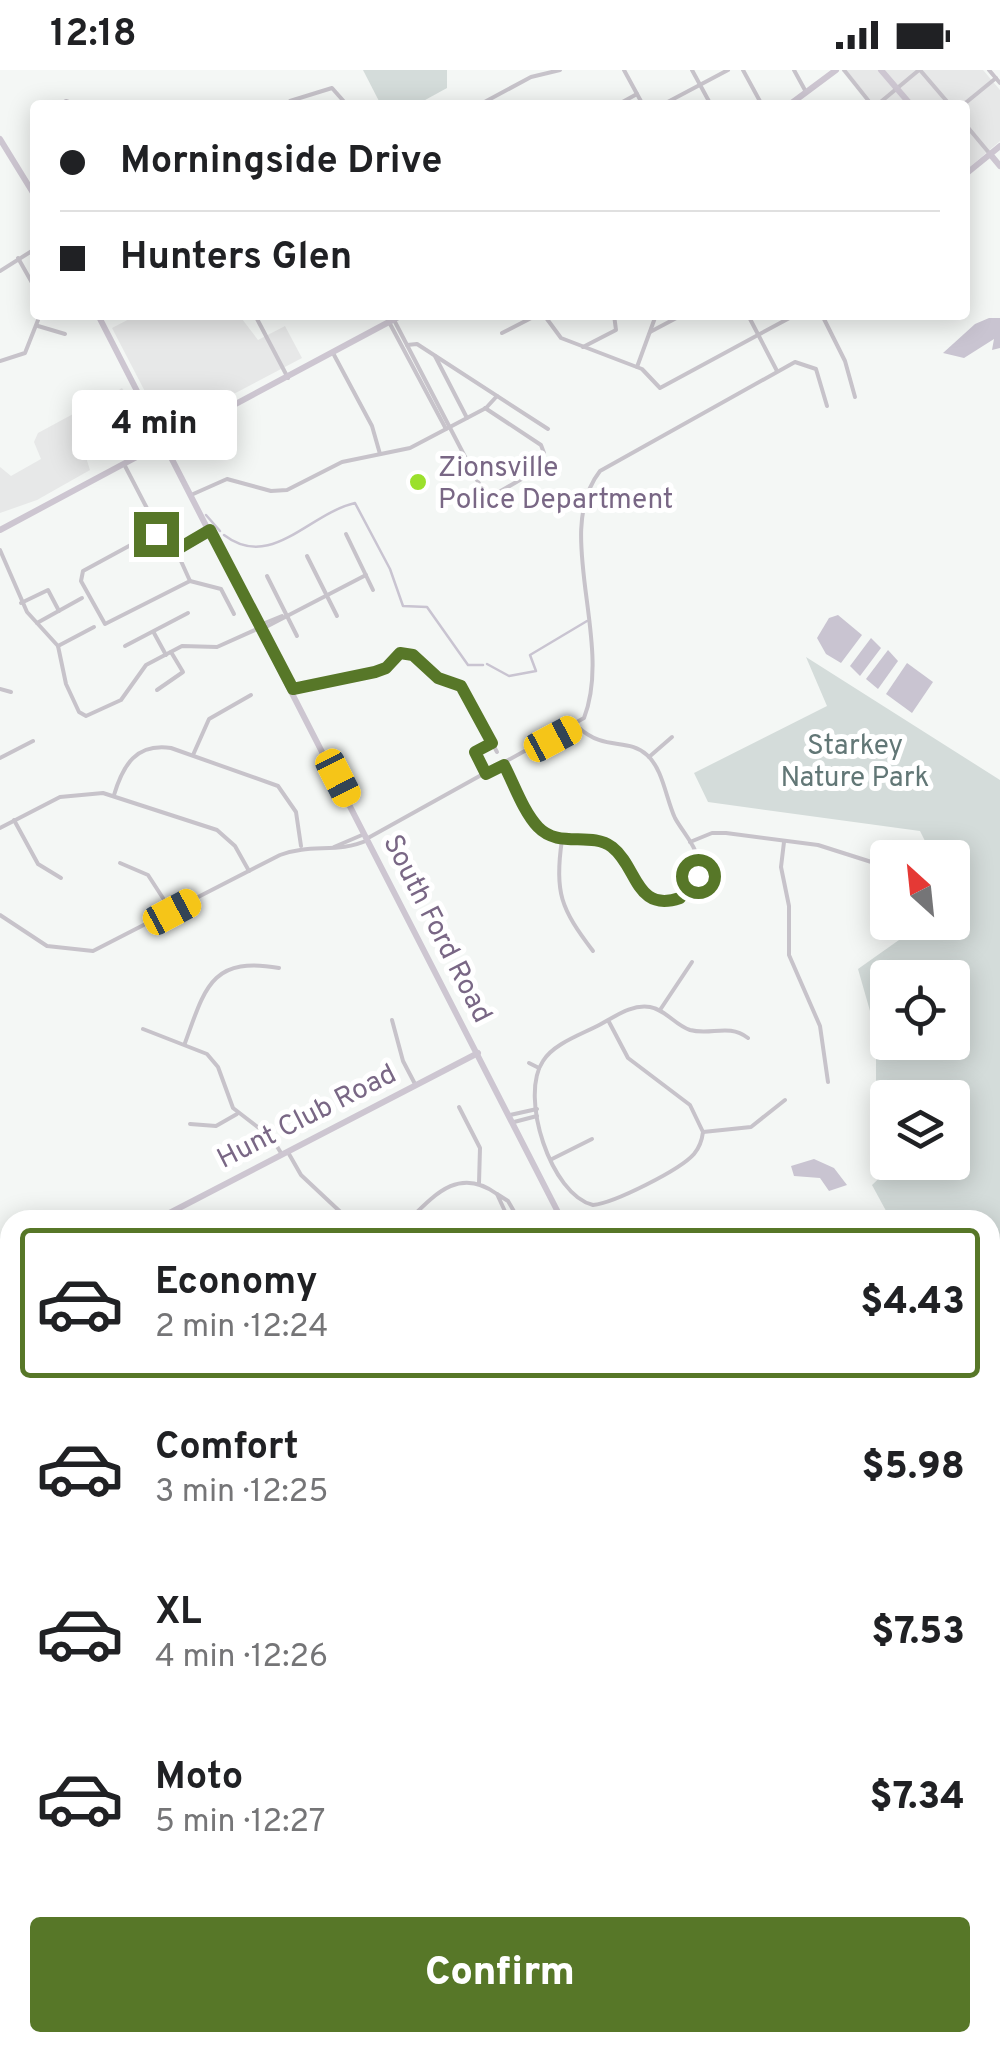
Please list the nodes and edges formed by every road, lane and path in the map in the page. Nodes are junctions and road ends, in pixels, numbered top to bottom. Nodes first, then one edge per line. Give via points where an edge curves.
1 (560, 70) edge
2 (624, 70) edge
3 (692, 70) edge
4 (728, 70) edge
5 (743, 70) edge
6 (794, 70) edge
7 (836, 70) edge
8 (844, 70) edge
9 (882, 70) edge
10 (920, 70) edge
11 (989, 70) edge
12 (998, 81) edge
13 (700, 85) junction
14 (897, 89) junction
15 (637, 94) junction
16 (803, 99) edge
17 (296, 100) edge
18 (343, 100) edge
19 (488, 100) edge
20 (626, 100) edge
21 (640, 100) edge
22 (672, 100) edge
23 (708, 100) edge
24 (759, 100) edge
25 (870, 100) edge
26 (881, 100) edge
27 (907, 100) edge
28 (946, 100) edge
29 (970, 100) edge
30 (970, 130) edge
31 (0, 138) edge
32 (1000, 146) edge
33 (990, 154) junction
34 (1000, 166) edge
35 (970, 170) edge
36 (30, 188) edge
37 (30, 252) edge
38 (18, 258) junction
39 (0, 271) edge
40 (30, 279) edge
41 (39, 320) edge
42 (101, 320) edge
43 (258, 320) edge
44 (527, 320) edge
45 (547, 320) edge
46 (616, 320) edge
47 (654, 320) edge
48 (673, 320) edge
49 (751, 320) edge
50 (787, 320) edge
51 (824, 320) edge
52 (391, 321) junction
53 (38, 326) junction
54 (650, 332) junction
55 (502, 333) dead end
56 (65, 334) dead end
57 (759, 336) junction
58 (407, 345) junction
59 (583, 347) junction
60 (333, 353) junction
61 (435, 356) junction
62 (0, 361) edge
63 (637, 368) junction
64 (777, 371) junction
65 (288, 378) junction
66 (497, 396) junction
67 (855, 397) dead end
68 (827, 406) dead end
69 (485, 408) junction
70 (467, 418) junction
71 (448, 428) junction
72 (548, 430) dead end
73 (166, 444) junction
74 (380, 454) junction
75 (125, 466) junction
76 (191, 495) junction
77 (151, 516) dead end
78 (0, 530) edge
79 (211, 532) junction
80 (346, 534) dead end
81 (0, 550) edge
82 (176, 551) junction
83 (306, 556) dead end
84 (267, 576) dead end
85 (366, 576) junction
86 (190, 581) junction
87 (373, 590) dead end
88 (327, 596) junction
89 (82, 598) dead end
90 (21, 603) junction
91 (58, 611) junction
92 (188, 614) dead end
93 (234, 614) dead end
94 (286, 615) junction
95 (337, 616) dead end
96 (37, 623) junction
97 (261, 627) junction
98 (94, 628) dead end
99 (153, 631) junction
100 (297, 636) dead end
101 (58, 646) junction
102 (124, 646) dead end
103 (169, 653) junction
104 (0, 689) edge
105 (293, 689) junction
106 (157, 690) dead end
107 (11, 692) dead end
108 (251, 696) dead end
109 (577, 726) junction
110 (672, 737) dead end
111 (32, 740) dead end
112 (492, 743) junction
113 (497, 752) dead end
114 (192, 755) junction
115 (649, 757) junction
116 (0, 758) edge
117 (504, 765) junction
118 (486, 774) junction
119 (114, 795) junction
120 (14, 820) junction
121 (0, 828) edge
122 (367, 837) junction
123 (562, 840) junction
124 (690, 842) junction
125 (784, 842) junction
126 (301, 848) junction
127 (120, 862) dead end
128 (870, 862) edge
129 (250, 871) junction
130 (61, 878) dead end
131 (172, 912) junction
132 (0, 915) edge
133 (592, 951) dead end
134 (692, 962) dead end
135 (279, 968) dead end
136 (660, 1010) junction
137 (392, 1020) dead end
138 (608, 1020) junction
139 (143, 1029) dead end
140 (748, 1038) dead end
141 (186, 1043) junction
142 (478, 1053) junction
143 (529, 1062) dead end
144 (539, 1068) junction
145 (828, 1082) dead end
146 (416, 1084) junction
147 (785, 1100) dead end
148 (459, 1106) dead end
149 (537, 1113) junction
150 (237, 1114) junction
151 (512, 1118) junction
152 (190, 1124) dead end
153 (703, 1132) junction
154 (592, 1139) dead end
155 (284, 1151) junction
156 (552, 1159) junction
157 (479, 1183) junction
158 (497, 1194) junction
159 (175, 1210) edge
160 (338, 1210) edge
161 (420, 1210) edge
162 (505, 1210) edge
163 (513, 1210) edge
164 (557, 1210) edge

1 - 19 street
2 - 15 street
3 - 13 street
4 - 13 street
5 - 24 street
6 - 16 street
7 - 16 main road
8 - 25 street
9 - 14 main road
10 - 14 street
10 - 28 street
11 - 12 street
12 - 29 street
13 - 22 street
13 - 23 street
14 - 26 street
14 - 27 main road
15 - 20 street
15 - 21 street
17 - 18 street via 332,88
30 - 33 street
31 - 36 main road
32 - 33 main road
33 - 34 main road
33 - 35 main road
37 - 38 street
38 - 39 street
38 - 40 street
41 - 53 street
42 - 73 main road, South Ford Road
43 - 65 street
44 - 55 street
45 - 59 street via 556,334
46 - 59 street via 618,328
47 - 54 street
48 - 54 street
49 - 57 street
50 - 57 street
51 - 67 street
52 - 58 street
52 - 60 main road
52 - 71 street
53 - 56 street
53 - 62 street via 25,353
54 - 63 street
57 - 63 street via 663,388
57 - 64 street
58 - 61 street
58 - 71 street
59 - 63 street
60 - 65 main road
60 - 74 street
61 - 66 street
61 - 70 street
64 - 68 street via 810,364 820,375
64 - 109 street via 613,462 594,480 581,526 595,663 588,706
65 - 73 main road
66 - 69 street
66 - 72 street
69 - 70 street
69 - 71 street via 544,452 537,470 487,500
70 - 71 street
71 - 74 street via 410,448
73 - 75 main road
73 - 76 main road, South Ford Road
74 - 76 street via 336,464 280,491 227,479
75 - 77 street
75 - 78 main road
76 - 79 main road, South Ford Road
79 - 82 street
79 - 97 main road, South Ford Road
80 - 85 street
81 - 90 street
82 - 86 street
82 - 86 street via 152,534 83,571 81,581 107,624
83 - 88 street
84 - 94 street
85 - 87 street
85 - 88 street
86 - 93 street via 221,589
88 - 94 street
88 - 95 street
89 - 91 street
90 - 91 street via 48,590
90 - 96 street
91 - 96 street
92 - 99 street
94 - 97 street
94 - 100 street
96 - 101 street
97 - 103 street via 218,647 190,644
97 - 105 main road, South Ford Road
98 - 101 street
99 - 102 street
99 - 103 street
101 - 103 street via 66,684 86,716 127,696 140,671
103 - 106 street via 183,672
104 - 107 street
105 - 112 street via 375,672 405,652 438,678 461,686
105 - 122 main road, South Ford Road
108 - 114 street via 205,722
109 - 115 street via 595,742 633,747
109 - 117 street
110 - 115 street
111 - 116 street
112 - 113 street
112 - 118 street via 475,752
114 - 119 street via 164,747 143,750 124,767
114 - 126 street via 278,786 296,812
115 - 124 street
117 - 118 street
117 - 123 street via 534,822
118 - 122 street
119 - 120 street via 78,792
119 - 129 street via 217,830
120 - 121 street
120 - 130 street via 38,864
122 - 126 street
122 - 142 main road, South Ford Road
123 - 124 street via 611,846 639,890 663,901 680,898 695,882 698,862
123 - 133 street via 560,900
124 - 125 street via 719,832
125 - 128 street
125 - 145 street via 790,961 817,1019
126 - 129 street
127 - 131 street via 148,875
129 - 131 street
131 - 132 street via 83,953 47,946
134 - 136 street
135 - 141 street via 245,964 218,976 202,996
136 - 138 street via 637,1007
136 - 140 street via 687,1029 733,1029
137 - 146 street
138 - 144 street via 553,1050
138 - 153 street via 628,1058 690,1105
139 - 141 street
141 - 150 street via 216,1063
142 - 146 main road, Hunt Club Road
142 - 151 main road, South Ford Road
143 - 144 street
144 - 149 street
146 - 155 main road, Hunt Club Road
147 - 153 street via 751,1127
148 - 157 street via 480,1148
149 - 151 street
149 - 156 street
150 - 152 street via 216,1126
150 - 155 street
151 - 164 main road, South Ford Road
153 - 156 street via 687,1160 598,1205 572,1196
154 - 156 street
155 - 159 main road, Hunt Club Road
155 - 160 street
157 - 158 street
157 - 161 street via 446,1186
158 - 162 street
158 - 163 street

